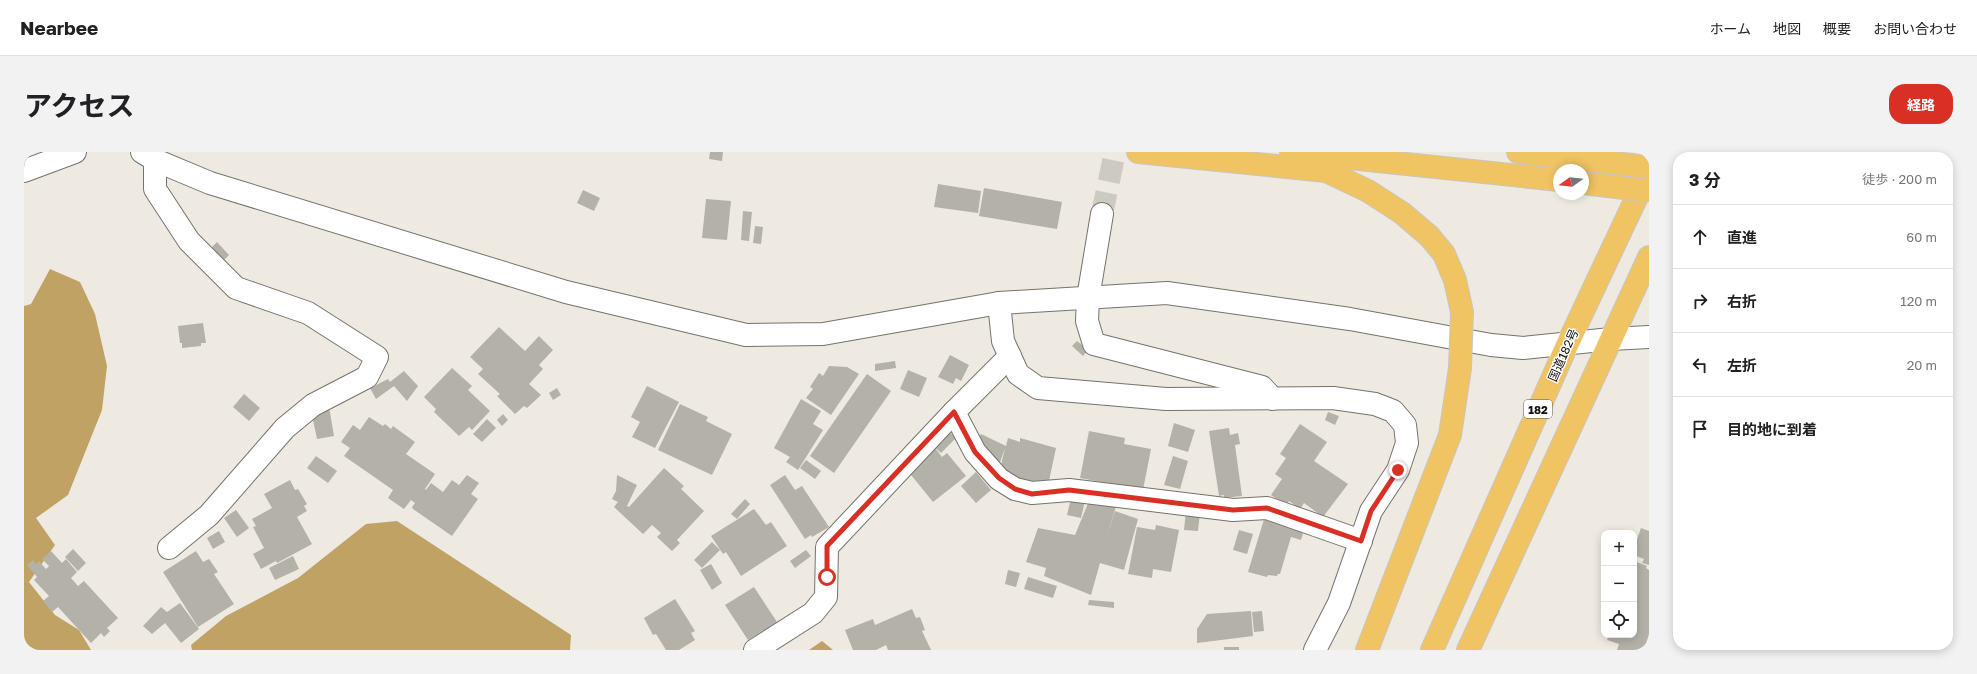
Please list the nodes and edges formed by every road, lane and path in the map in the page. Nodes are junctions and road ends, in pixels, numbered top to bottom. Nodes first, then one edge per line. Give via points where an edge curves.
1 (75, 152) edge
2 (1138, 152) edge
3 (1292, 152) edge
4 (1518, 152) edge
5 (148, 156) edge
6 (1649, 166) edge
7 (1649, 171) edge
8 (24, 172) edge
9 (1553, 179) edge
10 (1589, 184) edge
11 (1649, 191) edge
12 (1102, 214) tunnel mouth
13 (1649, 257) edge
14 (1088, 298) junction
15 (999, 303) junction
16 (1649, 337) edge
17 (1611, 339) junction
18 (1568, 343) junction
19 (1010, 356) junction
20 (1273, 399) junction
21 (954, 412) junction
22 (1361, 541) junction
23 (170, 548) dead end
24 (755, 650) edge
25 (1315, 650) edge
26 (1367, 650) edge
27 (1432, 650) edge
28 (1468, 650) edge

1 - 8 street
2 - 26 highway, bridge via 1326,171 1368,191 1402,213 1429,236 1444,254 1455,280 1462,312 1460,368 1450,435
3 - 9 highway
4 - 6 highway
5 - 15 street via 210,183 566,292 746,335 823,334
5 - 23 street via 155,189 189,241 236,288 308,313 377,357 367,377 313,405 286,428 209,515
7 - 18 highway, 国道182号 / 182
10 - 11 highway, bridge
12 - 14 street
13 - 17 highway
14 - 15 street
14 - 18 street via 1167,293 1350,319 1491,345 1523,348
14 - 20 street via 1087,321 1094,344 1262,387
15 - 19 street via 1003,340
16 - 17 street
17 - 18 street
17 - 28 highway
18 - 27 highway, 国道182号 / 182
19 - 20 street via 1018,374 1038,388 1166,400
19 - 21 street
20 - 22 street via 1333,398 1375,404 1393,411 1405,425 1407,443 1398,470 1371,511
21 - 22 street via 975,452 999,478 1015,489 1032,494 1069,490 1233,510 1267,508
21 - 24 street via 827,546 826,597 813,613
22 - 25 street via 1339,603

